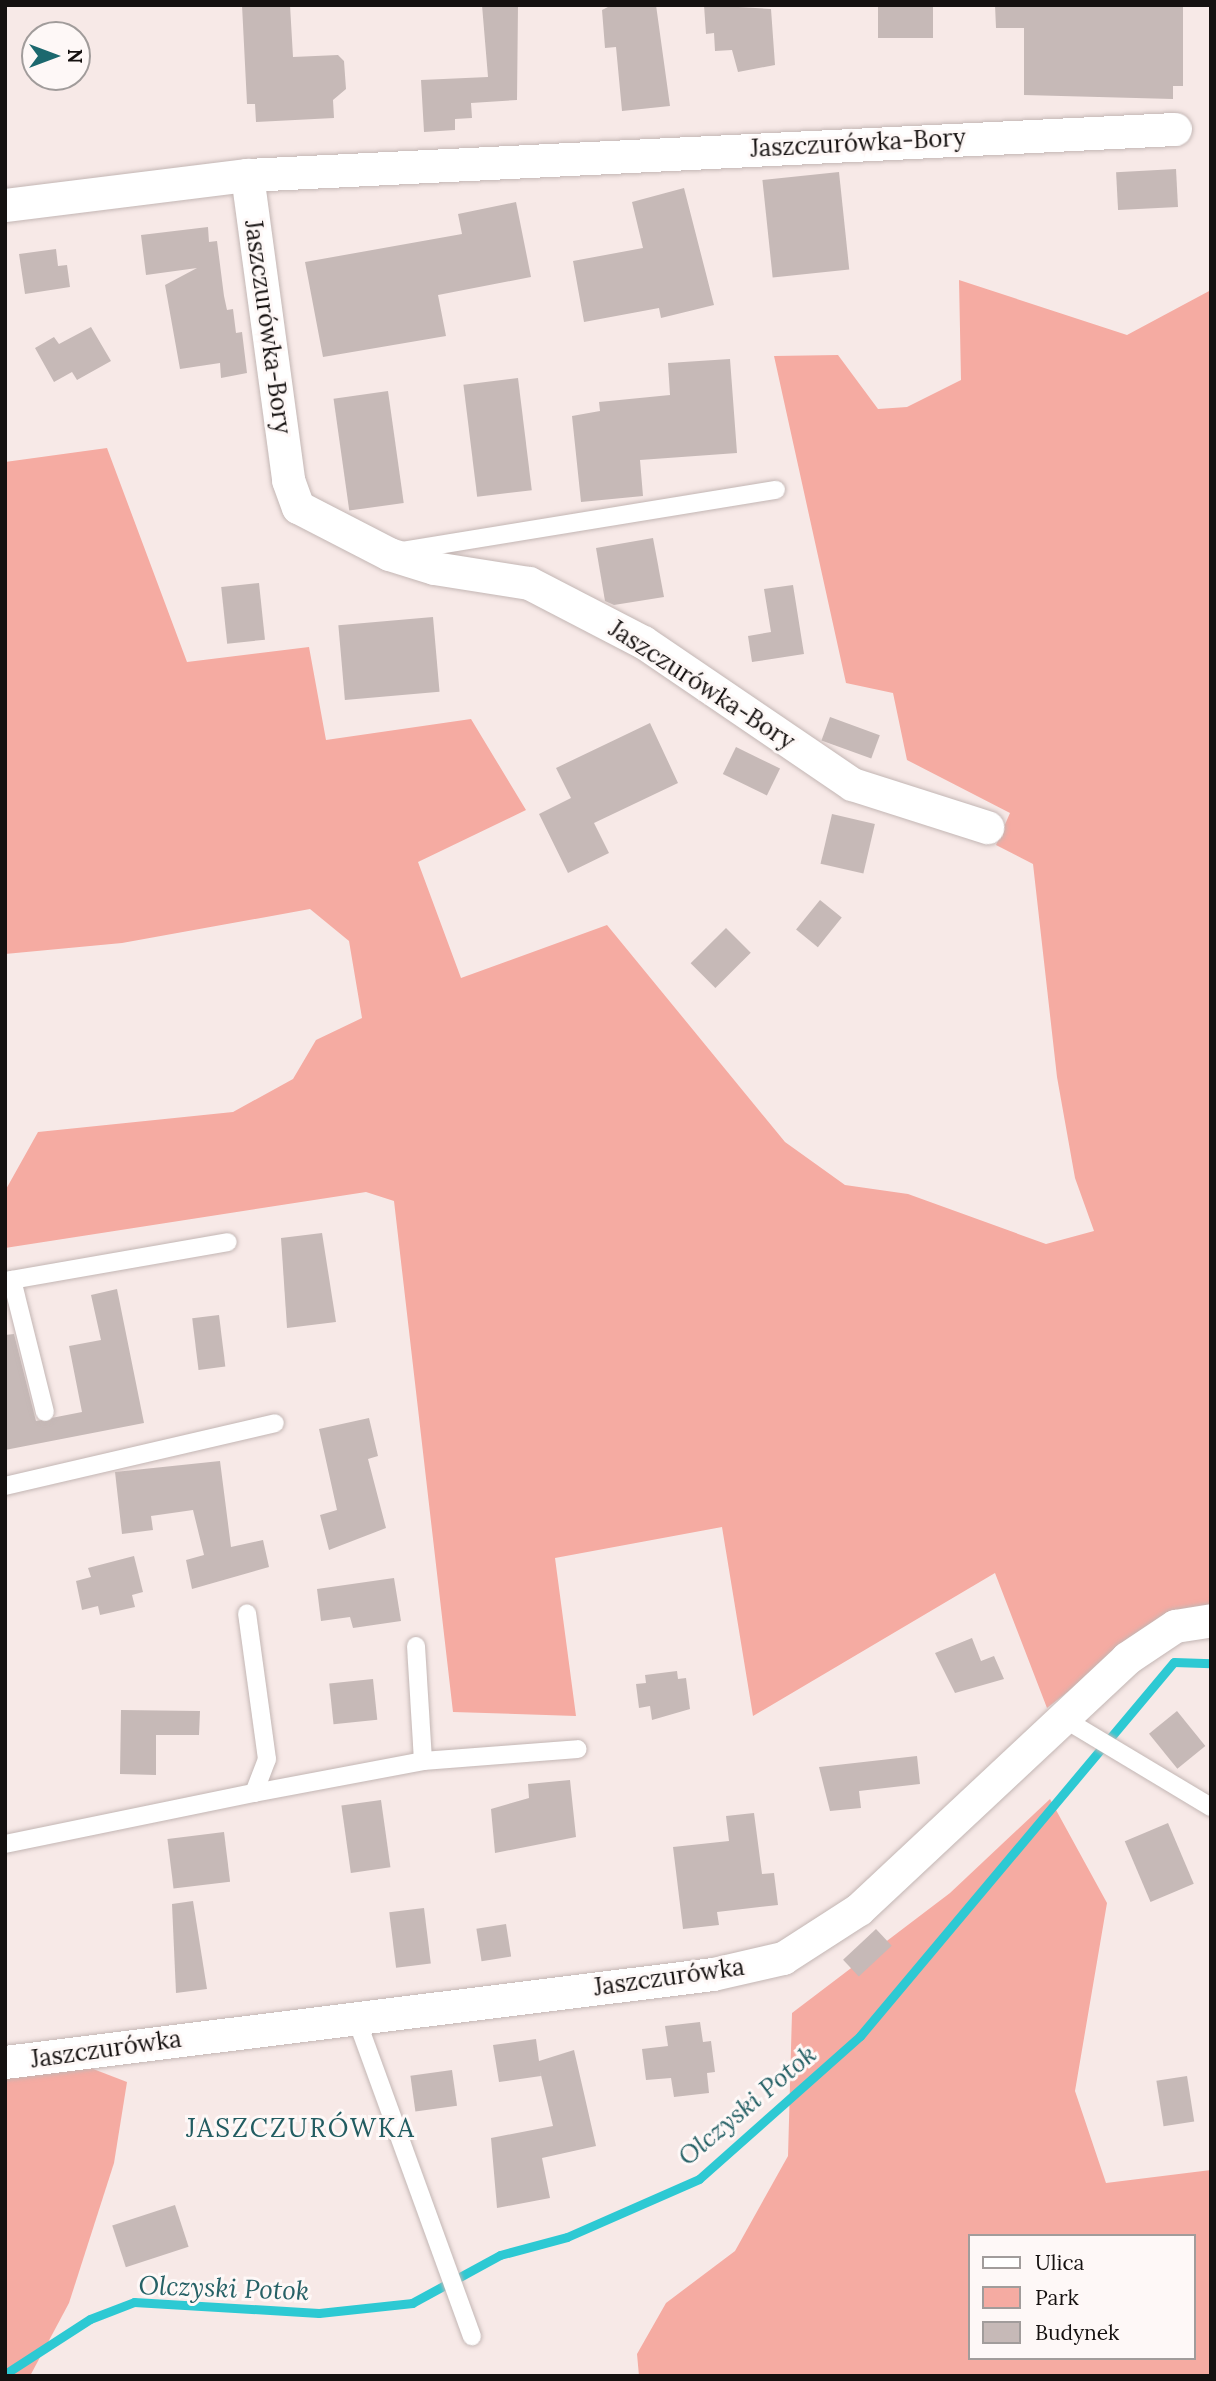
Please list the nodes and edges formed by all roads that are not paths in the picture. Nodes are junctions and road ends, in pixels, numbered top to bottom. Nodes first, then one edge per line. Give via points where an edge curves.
1 (1175, 129) dead end
2 (247, 175) junction
3 (5, 205) edge
4 (776, 490) dead end
5 (389, 554) junction
6 (987, 827) dead end
7 (228, 1242) dead end
8 (8, 1281) edge
9 (45, 1412) dead end
10 (275, 1423) dead end
11 (5, 1486) edge
12 (247, 1613) dead end
13 (1211, 1620) edge
14 (416, 1646) dead end
15 (1060, 1717) junction
16 (578, 1749) dead end
17 (423, 1761) junction
18 (254, 1793) junction
19 (1211, 1807) edge
20 (5, 1844) edge
21 (355, 2015) junction
22 (5, 2062) edge
23 (472, 2336) dead end

1 - 2 street, Jaszczurówka-Bory
2 - 3 street, Jaszczurówka-Bory
2 - 5 street, Jaszczurówka-Bory via 288,480 298,507
4 - 5 lane via 443,540
5 - 6 street, Jaszczurówka-Bory via 434,569 529,583 643,642 852,784
7 - 8 lane
8 - 9 lane
10 - 11 lane
12 - 18 lane via 267,1759
13 - 15 street, Jaszczurówka via 1157,1634
14 - 17 lane
15 - 19 lane via 1135,1756
15 - 21 street, Jaszczurówka via 859,1909 783,1958 713,1974
16 - 17 lane
17 - 18 lane
18 - 20 lane
21 - 22 street, Jaszczurówka
21 - 23 lane

